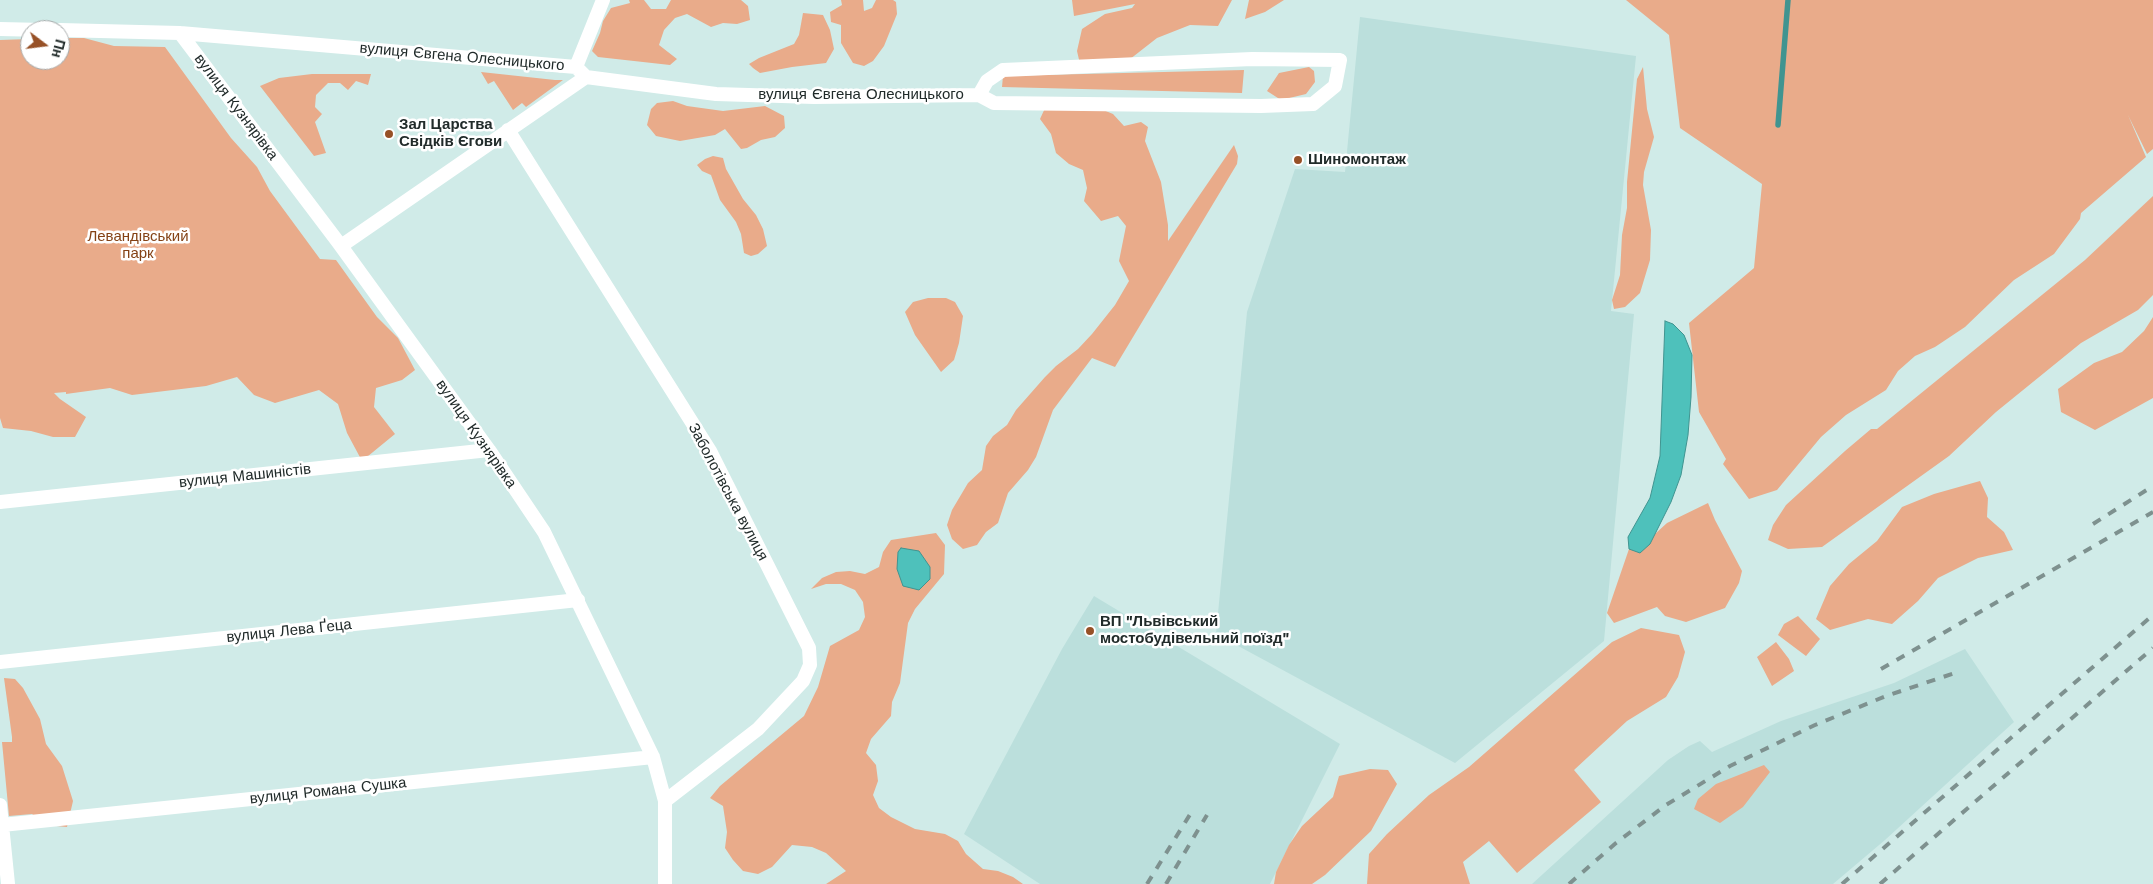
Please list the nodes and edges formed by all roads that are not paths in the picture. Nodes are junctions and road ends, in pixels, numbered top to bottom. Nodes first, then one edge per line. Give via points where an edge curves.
1 (603, 0) edge
2 (0, 29) edge
3 (20, 29) edge
4 (70, 30) edge
5 (180, 33) junction
6 (581, 72) junction
7 (979, 95) junction
8 (508, 130) junction
9 (341, 246) junction
10 (490, 450) junction
11 (0, 502) edge
12 (578, 600) junction
13 (0, 662) edge
14 (653, 757) junction
15 (665, 801) junction
16 (0, 805) edge
17 (2, 825) junction
18 (8, 884) edge
19 (665, 884) edge

1 - 6 street
2 - 3 street
4 - 5 street, вулиця Євгена Олесницького
5 - 6 street, вулиця Євгена Олесницького
5 - 9 street, вулиця Кузнярівка
6 - 7 street, вулиця Євгена Олесницького via 716,94 814,97
6 - 8 street
7 - 7 street, вулиця Євгена Олесницького via 994,103 1313,104 1335,86 1340,60 1252,59 1003,70 987,81
8 - 9 street
8 - 15 street, Заболотівська вулиця via 710,451 809,648 810,665 803,681 758,728
9 - 10 street, вулиця Кузнярівка
10 - 11 street, вулиця Машиністів
10 - 12 street, вулиця Кузнярівка via 544,532
12 - 13 street, вулиця Лева Ґеца
12 - 14 street, вулиця Кузнярівка
14 - 15 street, вулиця Кузнярівка
14 - 17 street, вулиця Романа Сушка
15 - 19 street, вулиця Кузнярівка
16 - 17 street
17 - 18 street

